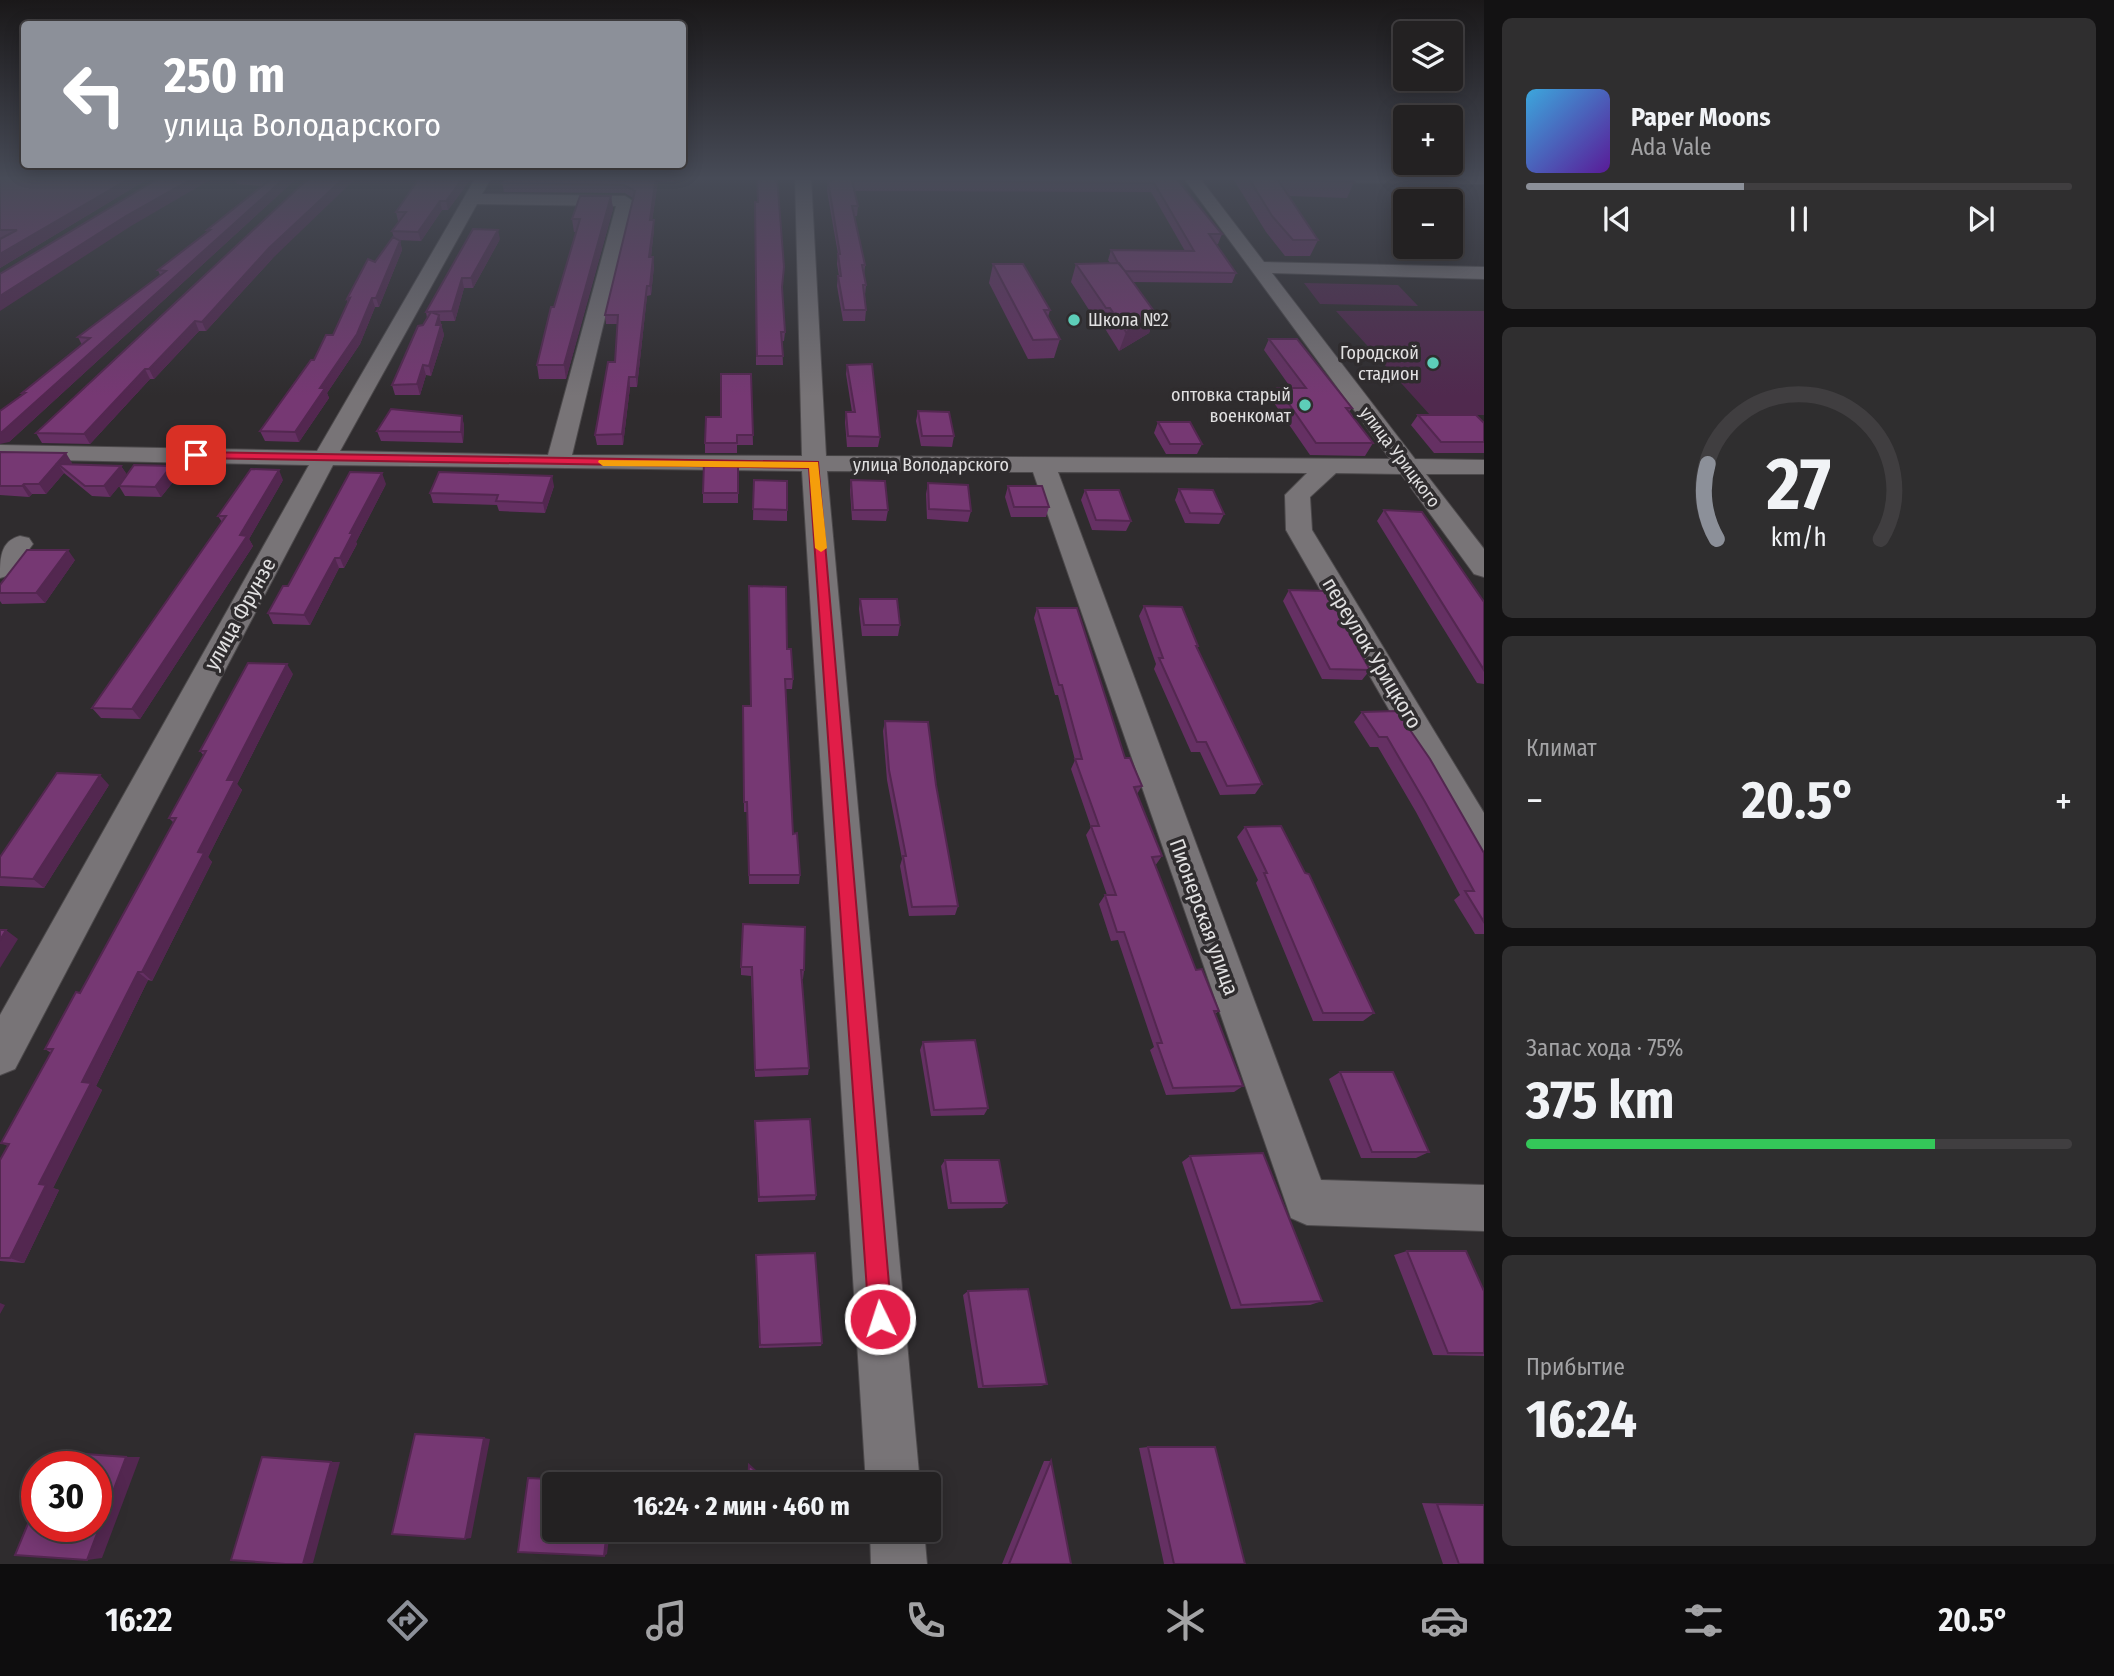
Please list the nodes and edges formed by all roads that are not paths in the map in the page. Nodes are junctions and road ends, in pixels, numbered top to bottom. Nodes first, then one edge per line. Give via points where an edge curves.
1 (442, 250) edge
2 (612, 250) edge
3 (806, 250) edge
4 (1246, 250) edge
5 (1259, 267) junction
6 (1484, 273) edge
7 (36, 433) edge
8 (8, 452) edge
9 (325, 457) junction
10 (558, 462) junction
11 (814, 464) junction
12 (1043, 465) junction
13 (1329, 467) junction
14 (1407, 467) junction
15 (1484, 467) edge
16 (20, 544) dead end
17 (1484, 568) edge
18 (0, 569) edge
19 (1484, 844) edge
20 (0, 1055) edge
21 (1484, 1208) edge
22 (892, 1472) edge
23 (898, 1542) edge
24 (899, 1564) edge

1 - 9 street, улица Фрунзе
2 - 10 street
3 - 11 street
4 - 5 street, улица Урицкого
5 - 6 street
5 - 14 street, улица Урицкого
7 - 8 street
8 - 9 street, улица Володарского
9 - 10 street, улица Володарского
9 - 20 street, улица Фрунзе
10 - 11 street, улица Володарского
11 - 12 street, улица Володарского
11 - 22 street
12 - 13 street, улица Володарского
12 - 21 street, Пионерская улица via 1307,1202
13 - 14 street, улица Володарского
13 - 19 street, переулок Урицкого via 1297,495 1299,530
14 - 15 street, улица Володарского
14 - 17 street, улица Урицкого
16 - 18 street
23 - 24 street

